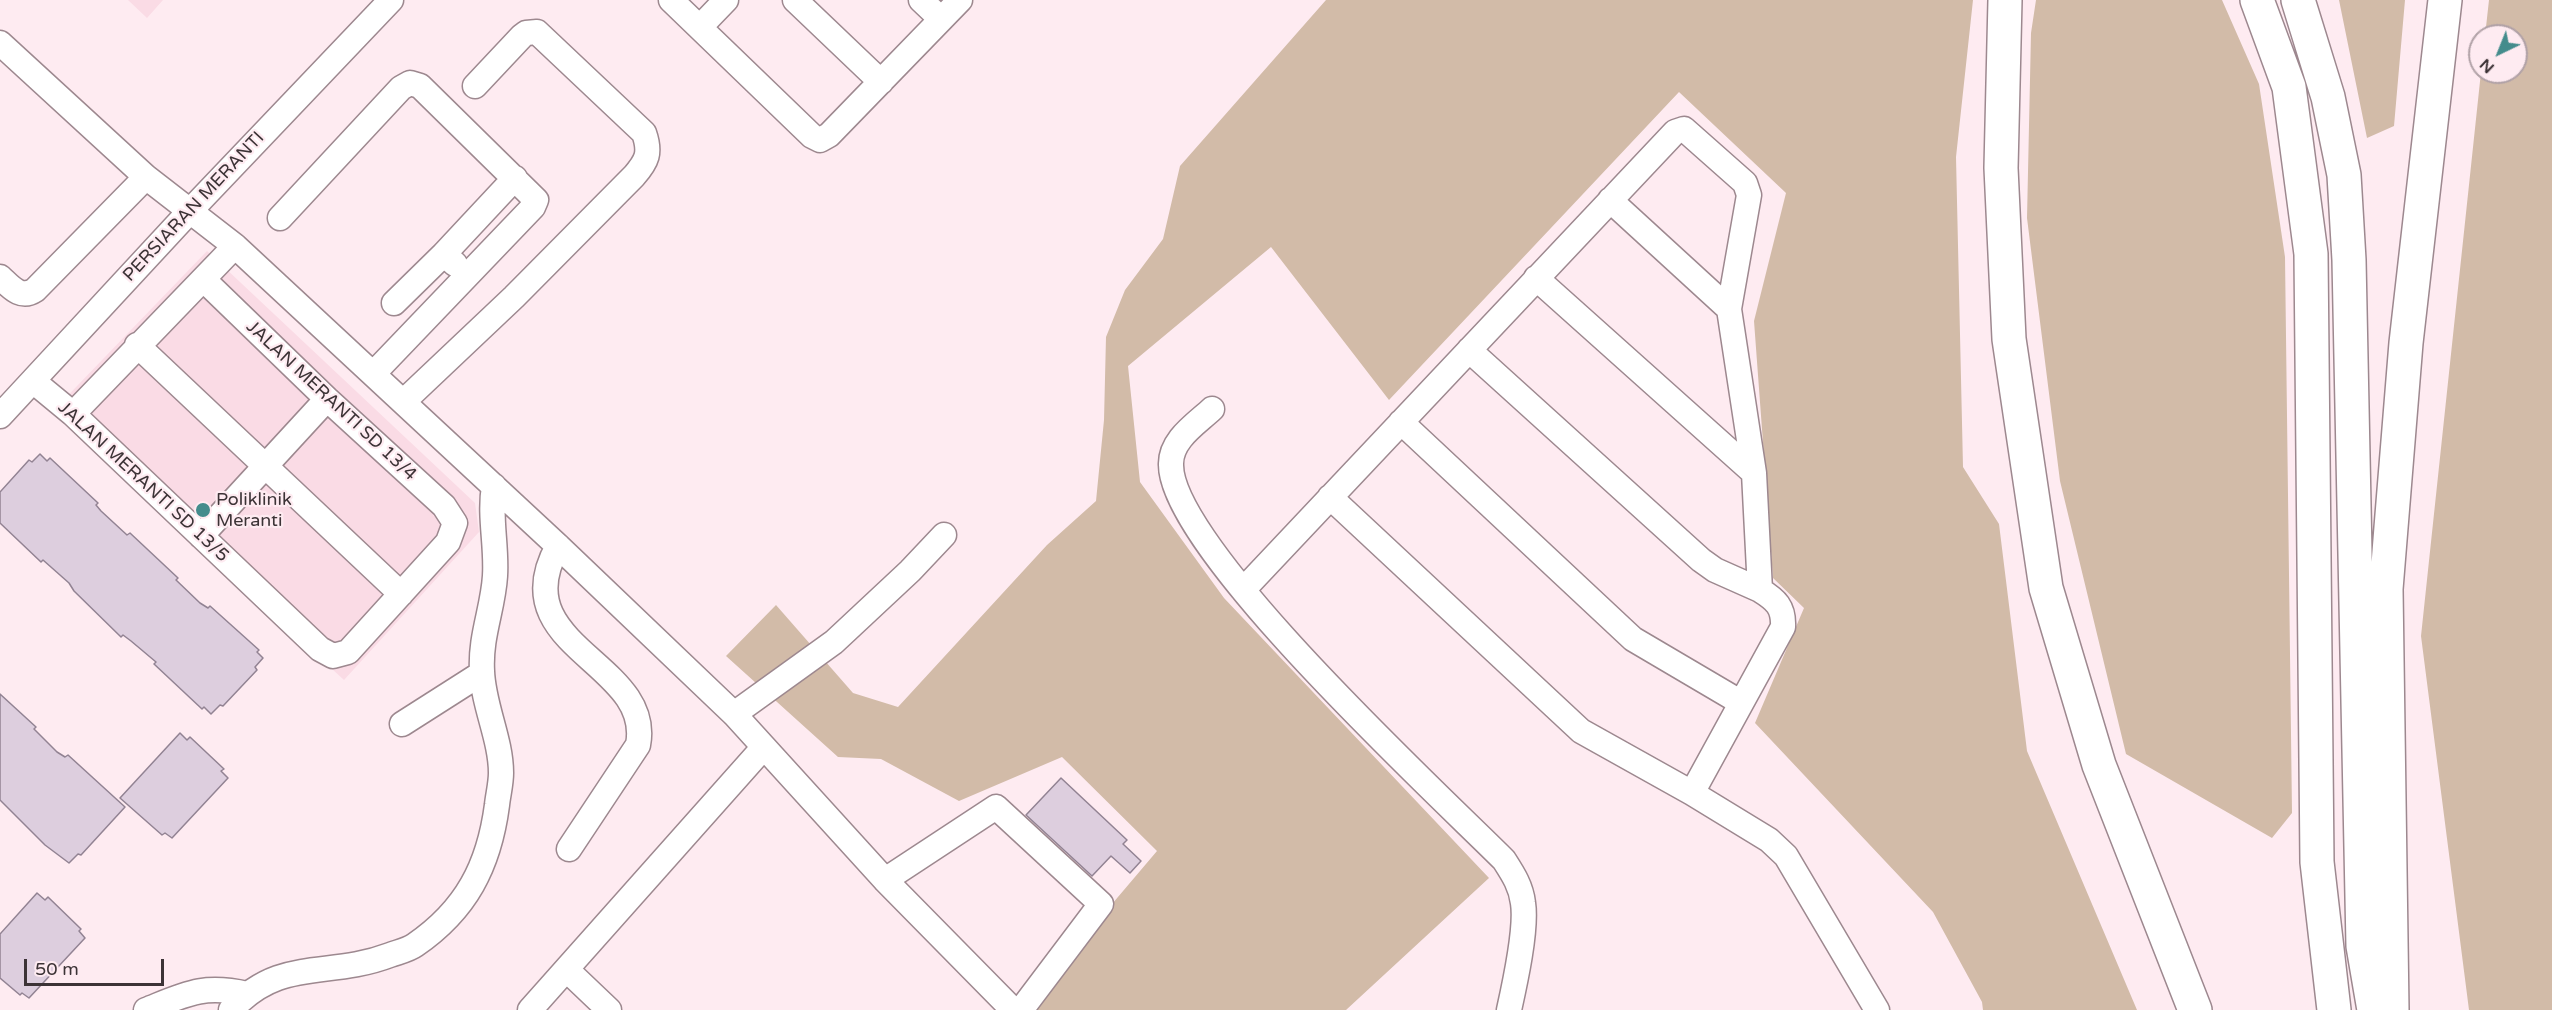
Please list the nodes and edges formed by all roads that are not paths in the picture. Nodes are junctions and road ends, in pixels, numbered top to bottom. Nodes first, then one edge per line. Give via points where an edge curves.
1 (391, 0) edge
2 (671, 0) edge
3 (726, 0) edge
4 (795, 0) edge
5 (921, 0) edge
6 (960, 0) edge
7 (2005, 0) edge
8 (2257, 0) edge
9 (2298, 0) edge
10 (2445, 0) edge
11 (941, 19) junction
12 (700, 27) junction
13 (0, 43) edge
14 (881, 82) junction
15 (475, 86) dead end
16 (146, 177) junction
17 (515, 178) junction
18 (1610, 200) junction
19 (189, 212) junction
20 (280, 218) dead end
21 (235, 246) junction
22 (444, 254) junction
23 (467, 276) junction
24 (0, 277) edge
25 (1536, 278) junction
26 (204, 280) junction
27 (394, 303) dead end
28 (1729, 309) junction
29 (137, 345) junction
30 (1469, 350) junction
31 (373, 374) junction
32 (33, 381) junction
33 (327, 399) junction
34 (403, 402) junction
35 (1212, 409) dead end
36 (73, 414) junction
37 (0, 416) edge
38 (1401, 422) junction
39 (263, 466) junction
40 (1754, 473) junction
41 (494, 486) junction
42 (1330, 497) junction
43 (944, 535) dead end
44 (201, 536) junction
45 (558, 546) junction
46 (1243, 590) junction
47 (1760, 590) junction
48 (401, 594) junction
49 (482, 673) junction
50 (1740, 702) junction
51 (734, 714) junction
52 (402, 724) dead end
53 (764, 748) junction
54 (1692, 793) junction
55 (569, 849) dead end
56 (885, 880) junction
57 (567, 970) junction
58 (239, 1002) edge
59 (600, 1007) edge
60 (146, 1010) edge
61 (530, 1010) edge
62 (1013, 1010) edge
63 (1021, 1010) edge
64 (1509, 1010) edge
65 (1877, 1010) edge
66 (2195, 1010) edge
67 (2334, 1010) edge
68 (2374, 1010) edge
69 (2392, 1010) edge

1 - 19 street, PERSIARAN MERANTI
2 - 12 street
3 - 12 street
4 - 14 street
5 - 11 street
6 - 11 street
7 - 66 highway via 2001,168 2009,339 2046,588 2099,765
8 - 67 highway via 2289,87 2312,254 2317,862
9 - 68 highway via 2328,97 2344,175 2363,946
10 - 69 highway via 2406,343 2386,589
11 - 14 street
12 - 14 street via 820,140
13 - 16 street
15 - 34 street via 522,36 537,32 644,133 649,148 634,176
16 - 19 street
16 - 24 street via 34,290 20,293
17 - 20 street via 420,86 410,83 401,88
17 - 22 street
17 - 23 street via 536,200 533,207
18 - 25 street
18 - 28 street
18 - 28 street via 1675,132 1689,131 1748,189
19 - 21 street
19 - 32 street, PERSIARAN MERANTI
21 - 26 street
21 - 31 street
22 - 23 street
22 - 27 street
23 - 31 street
25 - 30 street
25 - 40 street
26 - 29 street
26 - 33 street, JALAN MERANTI SD 13/4
28 - 40 street
29 - 36 street
29 - 39 street
30 - 38 street
30 - 47 street via 1701,560 1714,570
31 - 34 street
32 - 36 street, JALAN MERANTI SD 13/5
32 - 37 street, PERSIARAN MERANTI
33 - 39 street
33 - 48 street, JALAN MERANTI SD 13/4 via 444,506 455,523 448,542
34 - 41 street
35 - 46 street via 1179,439 1170,467 1177,492 1202,535
36 - 44 street, JALAN MERANTI SD 13/5
38 - 42 street
38 - 50 street via 1633,639
39 - 44 street
39 - 48 street
40 - 47 street
41 - 45 street
41 - 49 street via 495,580 482,638
42 - 46 street
42 - 54 street via 1581,731
43 - 51 street via 834,642
44 - 48 street, JALAN MERANTI SD 13/5 via 333,656 348,652
45 - 51 street
45 - 55 street via 548,563 545,604 555,622 626,696 641,730 638,745
46 - 64 street via 1306,663 1504,860 1517,881 1523,904 1517,974
47 - 50 street via 1775,599 1784,613 1783,627
49 - 52 street
49 - 58 street via 501,773 482,871 462,902 413,947 351,967 297,971 267,980
50 - 54 street
51 - 53 street
53 - 56 street
53 - 57 street
54 - 65 street via 1768,840 1786,856
56 - 62 street
56 - 63 street via 996,807 1101,904
57 - 59 street
57 - 61 street
58 - 60 street via 223,988 195,990

